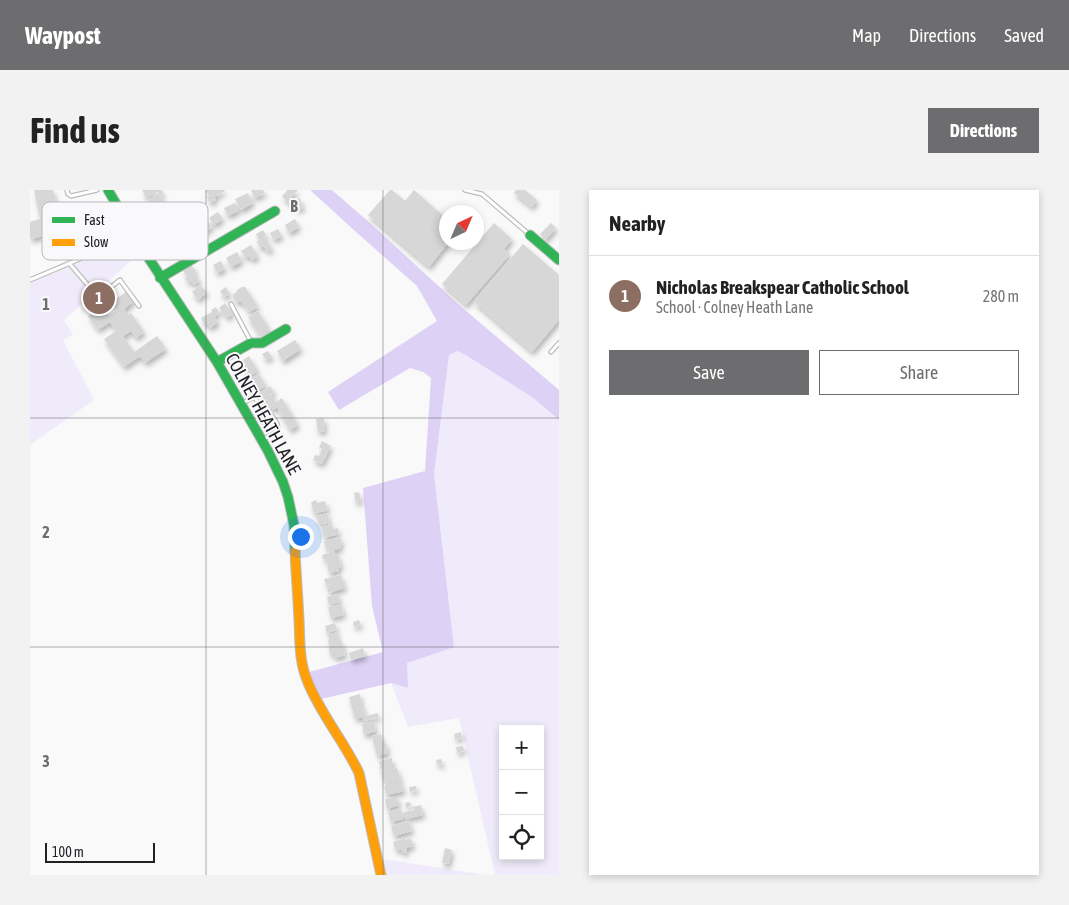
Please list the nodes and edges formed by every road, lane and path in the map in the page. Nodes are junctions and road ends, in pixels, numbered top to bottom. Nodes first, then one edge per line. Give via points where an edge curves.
1 (67, 190) edge
2 (96, 190) edge
3 (108, 190) edge
4 (465, 190) edge
5 (115, 202) edge
6 (275, 211) dead end
7 (530, 235) joint
8 (208, 250) edge
9 (76, 260) edge
10 (149, 260) edge
11 (191, 260) edge
12 (559, 260) edge
13 (69, 263) junction
14 (160, 278) junction
15 (30, 280) edge
16 (231, 304) dead end
17 (140, 306) dead end
18 (286, 329) dead end
19 (251, 343) junction
20 (559, 343) edge
21 (551, 352) dead end
22 (216, 362) junction
23 (241, 405) junction
24 (262, 440) junction
25 (381, 875) edge

1 - 2 lane via 71,196
3 - 5 street, COLNEY HEATH LANE
4 - 7 lane via 482,194
6 - 8 street
7 - 12 street
9 - 13 lane
10 - 14 street, COLNEY HEATH LANE
11 - 14 street
13 - 15 lane
13 - 17 lane via 98,297 120,280
14 - 22 street, COLNEY HEATH LANE
16 - 19 lane
18 - 19 street via 262,343
19 - 22 street
20 - 21 lane
22 - 23 street, COLNEY HEATH LANE
23 - 24 street, COLNEY HEATH LANE
23 - 24 lane via 256,398 270,413 278,428
24 - 25 street, COLNEY HEATH LANE via 283,482 294,525 303,669 316,699 359,773

